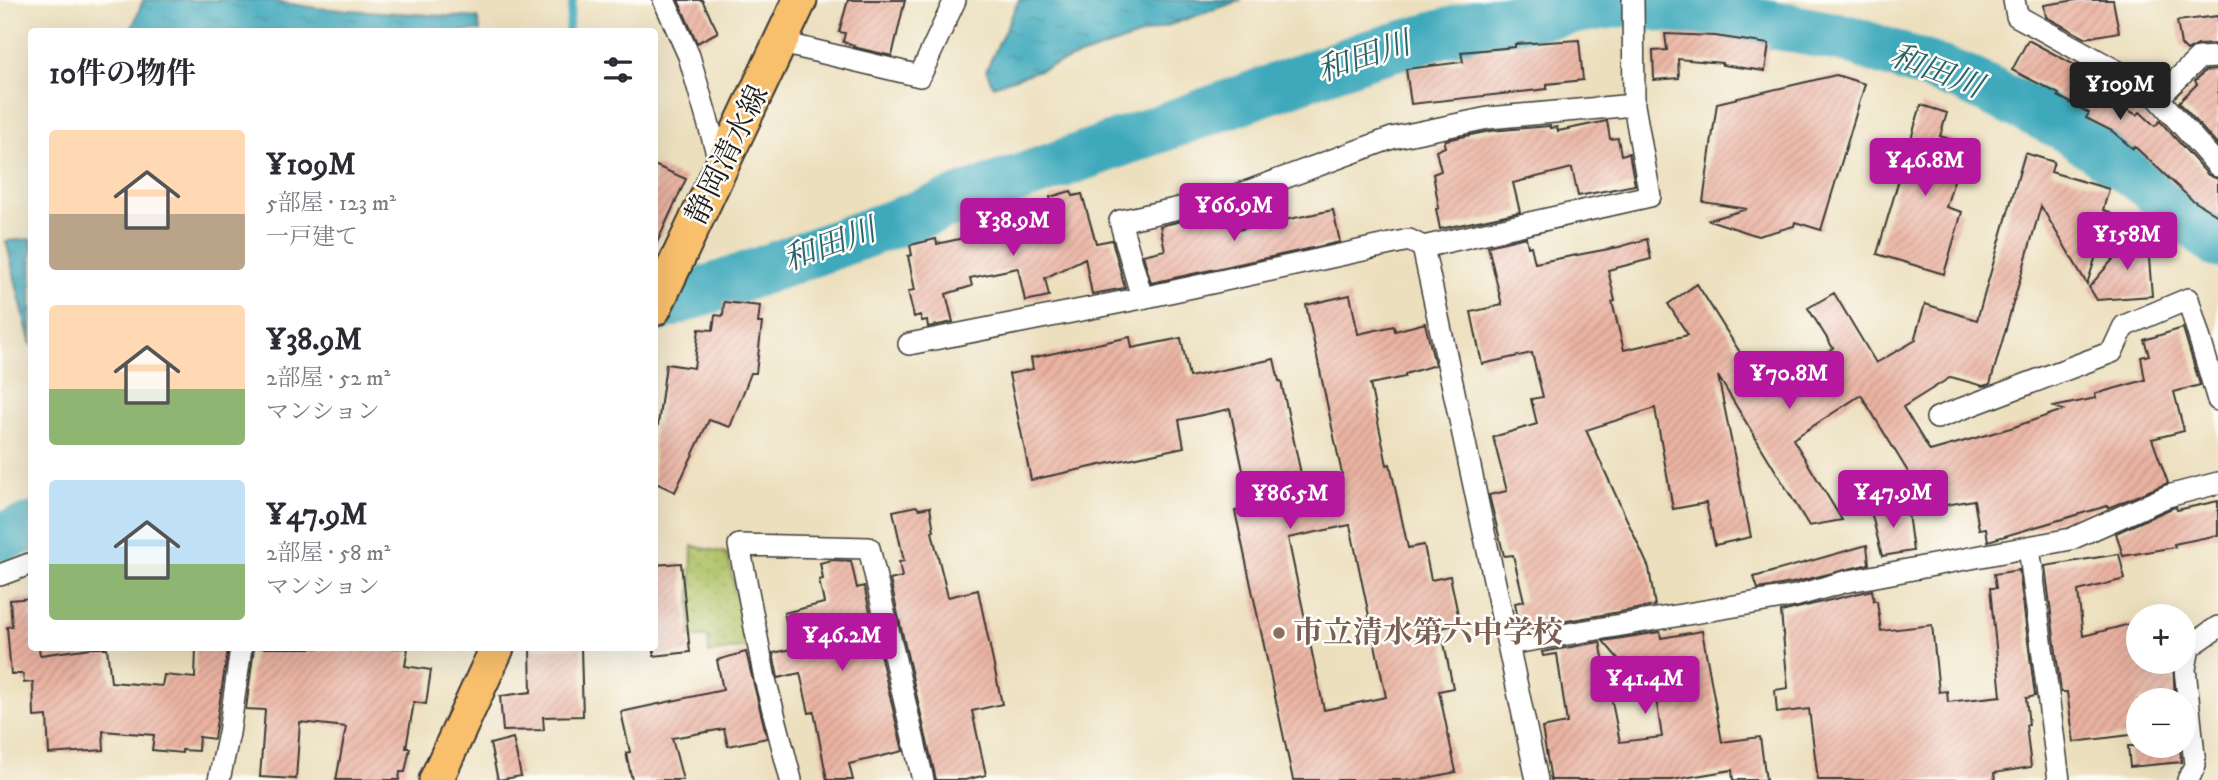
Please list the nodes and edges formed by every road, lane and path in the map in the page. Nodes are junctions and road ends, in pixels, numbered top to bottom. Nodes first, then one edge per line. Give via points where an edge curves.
1 (664, 0) edge
2 (800, 0) edge
3 (955, 0) edge
4 (1633, 0) edge
5 (2014, 0) edge
6 (782, 43) junction
7 (2218, 57) edge
8 (2158, 98) junction
9 (1634, 105) junction
10 (2218, 166) edge
11 (721, 167) junction
12 (1423, 247) junction
13 (660, 297) edge
14 (1142, 298) junction
15 (909, 344) dead end
16 (2218, 400) edge
17 (1937, 418) dead end
18 (2218, 483) edge
19 (2029, 547) junction
20 (28, 564) edge
21 (0, 575) edge
22 (2218, 626) edge
23 (1508, 644) junction
24 (241, 651) edge
25 (496, 651) edge
26 (219, 780) edge
27 (436, 780) edge
28 (791, 780) edge
29 (923, 780) edge
30 (1537, 780) edge
31 (2059, 780) edge
32 (2188, 780) edge

1 - 11 street via 690,56
2 - 6 main road, 静岡清水線
3 - 6 street via 920,76
4 - 9 street
5 - 8 street via 2017,16
6 - 11 main road, 静岡清水線
7 - 8 street via 2199,58
8 - 10 street
9 - 12 street via 1650,196
9 - 14 street via 1488,118 1392,138 1235,196 1120,221
11 - 13 main road, 静岡清水線
12 - 14 street via 1409,240
12 - 23 street
14 - 15 street
16 - 17 street via 2188,299 2124,326 2112,352
18 - 19 street via 2168,496 2071,539
19 - 23 street via 1844,582 1795,596
19 - 31 street
20 - 21 street
22 - 32 street via 2189,647 2185,669 2195,765
23 - 30 street
24 - 26 street
25 - 27 main road
28 - 29 street via 765,679 739,545 869,548

